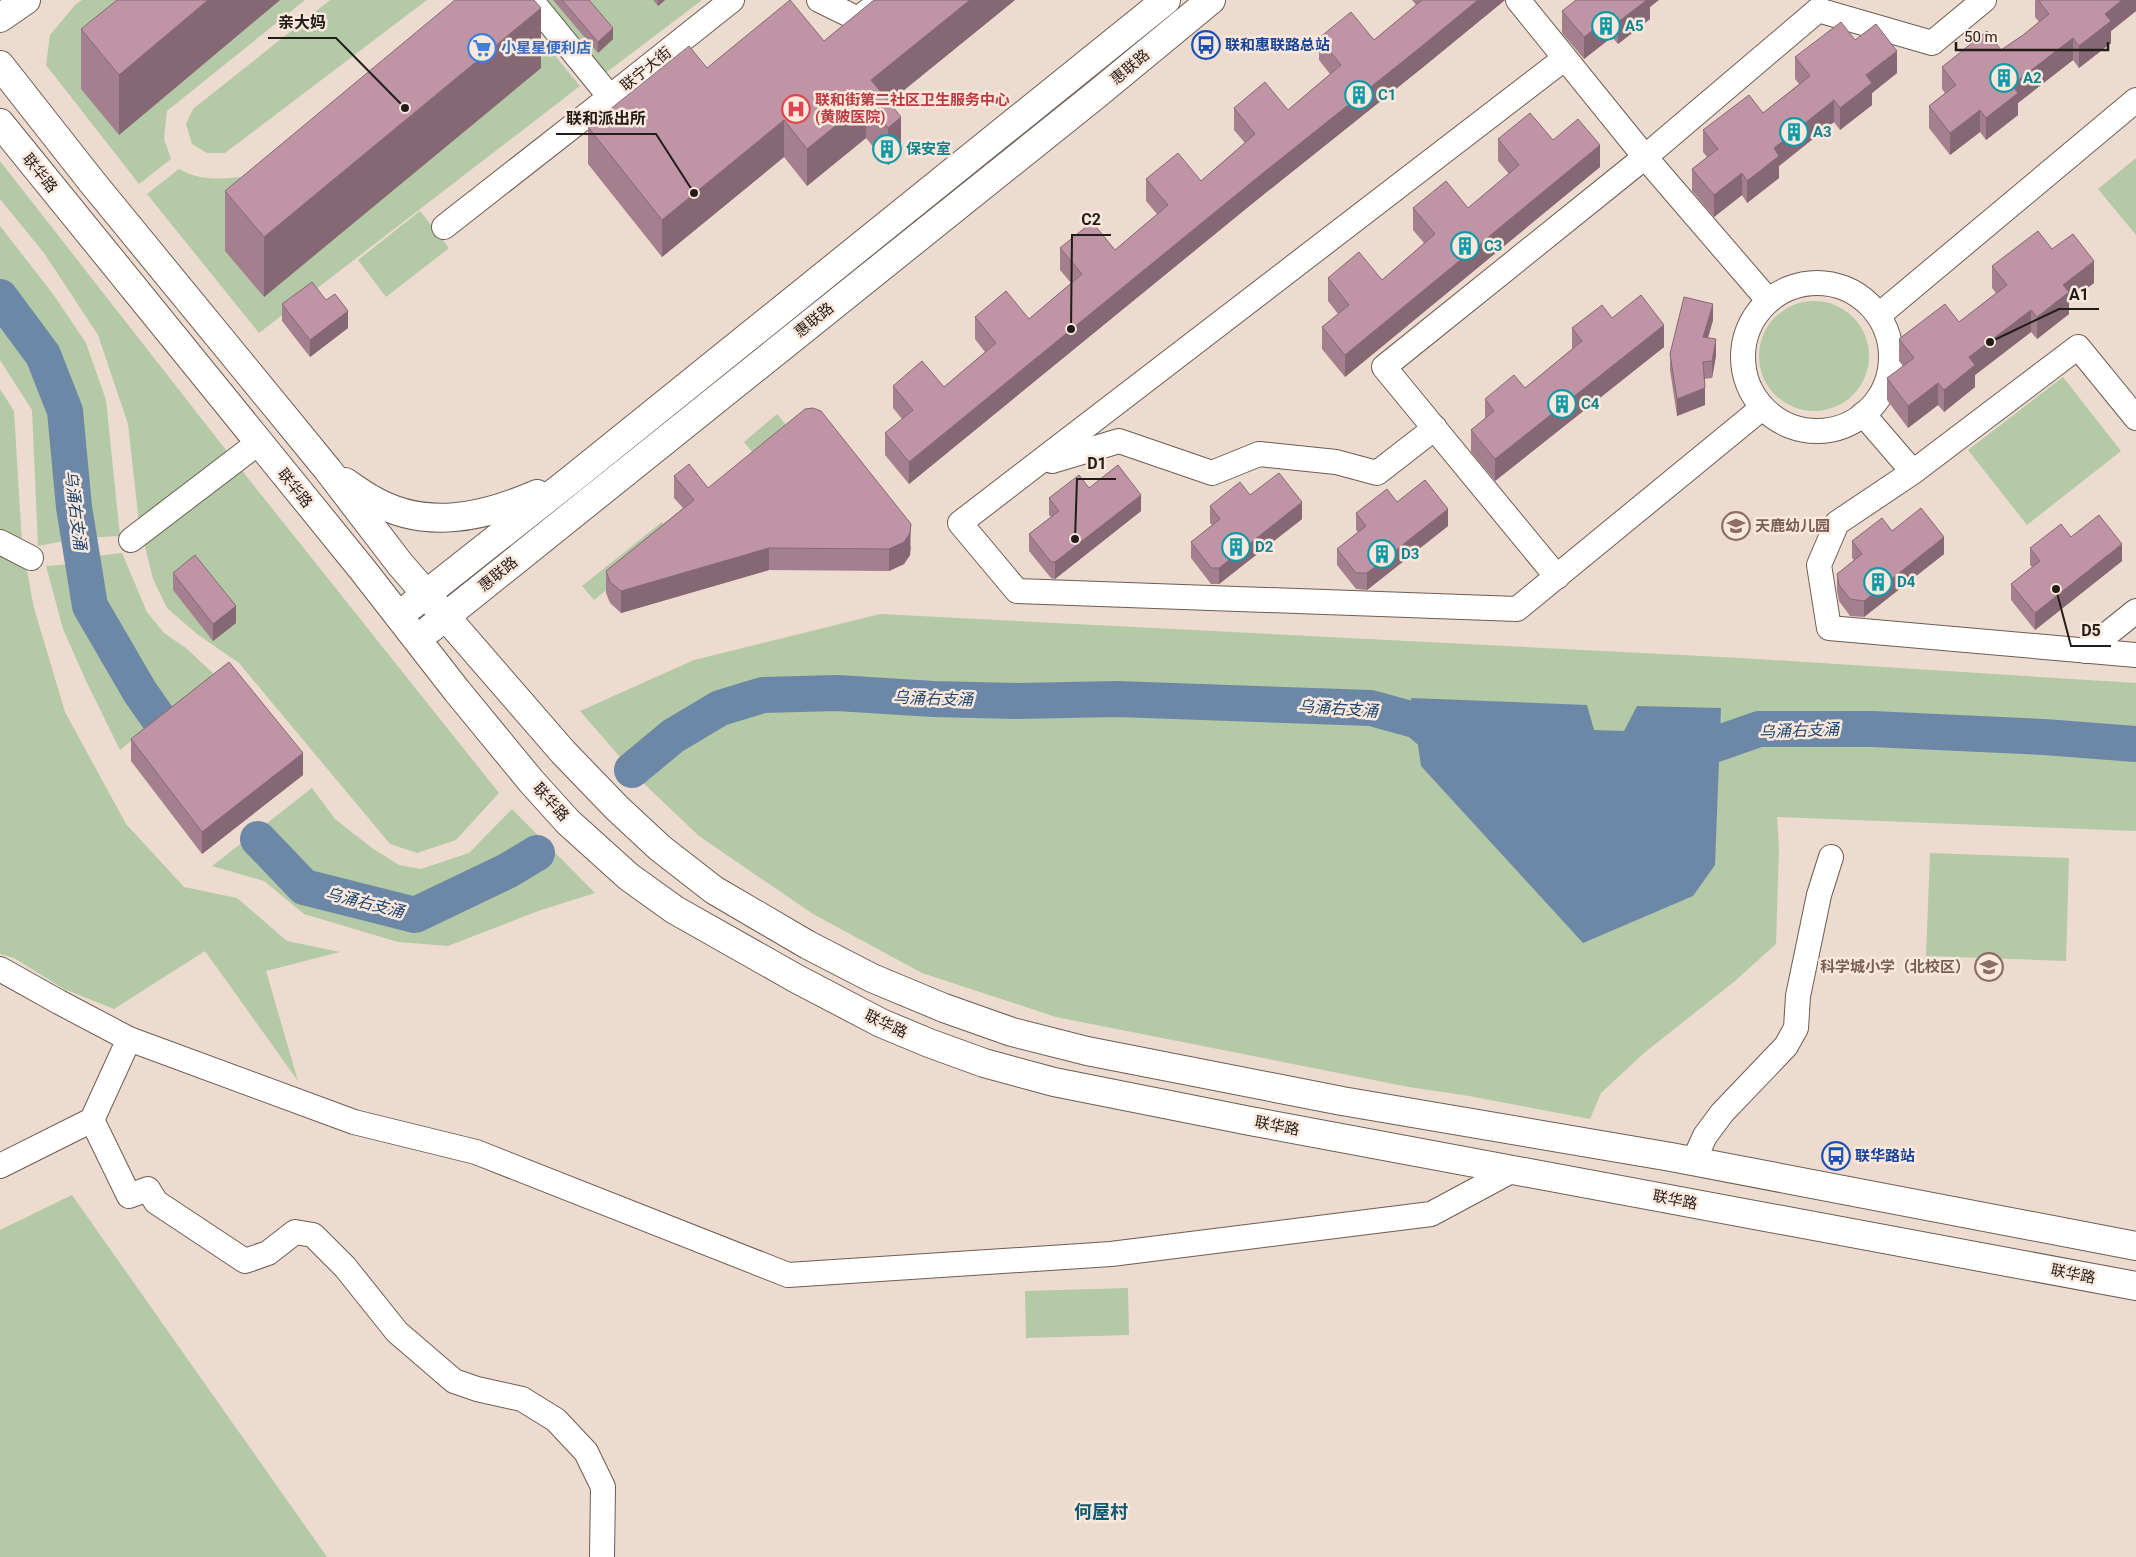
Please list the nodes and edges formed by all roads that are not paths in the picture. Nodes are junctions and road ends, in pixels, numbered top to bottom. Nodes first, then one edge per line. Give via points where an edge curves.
1 (26, 0) edge
2 (531, 0) edge
3 (732, 0) edge
4 (819, 0) edge
5 (882, 0) edge
6 (1166, 0) edge
7 (1210, 0) edge
8 (1518, 0) edge
9 (1984, 0) edge
10 (1817, 5) edge
11 (0, 18) edge
12 (1564, 59) junction
13 (0, 65) edge
14 (610, 97) junction
15 (2136, 100) edge
16 (0, 123) edge
17 (1645, 158) junction
18 (444, 227) dead end
19 (1768, 300) junction
20 (1879, 314) junction
21 (1762, 408) junction
22 (1863, 414) junction
23 (2136, 418) edge
24 (1434, 428) junction
25 (258, 443) junction
26 (1038, 465) junction
27 (328, 470) junction
28 (1913, 472) junction
29 (573, 478) junction
30 (131, 540) dead end
31 (0, 542) edge
32 (31, 558) dead end
33 (1557, 577) junction
34 (425, 594) junction
35 (2136, 611) edge
36 (398, 616) junction
37 (444, 617) junction
38 (417, 639) junction
39 (2086, 651) junction
40 (2136, 655) edge
41 (1831, 857) dead end
42 (0, 969) edge
43 (129, 1039) junction
44 (92, 1120) junction
45 (1693, 1162) junction
46 (0, 1166) edge
47 (1513, 1170) junction
48 (2136, 1246) edge
49 (2136, 1286) edge
50 (602, 1557) edge

1 - 11 street
2 - 14 street, 联宁大街
3 - 14 street, 联宁大街
4 - 5 street via 858,19
6 - 29 street, 惠联路
7 - 37 street, 惠联路
8 - 12 street
9 - 10 street via 1932,43
10 - 17 street
12 - 17 street
12 - 26 street
13 - 27 street
14 - 18 street
15 - 20 street
16 - 25 street, 联华路
17 - 19 street
17 - 24 street via 1384,367
19 - 20 street via 1790,286 1815,282 1840,285 1862,296
19 - 21 street via 1753,317 1744,340 1742,364 1748,388
20 - 22 street via 1889,337 1892,362 1886,386 1872,407
21 - 22 street via 1781,423 1805,430 1829,430 1852,423
21 - 33 street
22 - 28 street
23 - 28 street via 2078,347
24 - 26 street via 1376,473 1336,462 1259,454 1212,473 1120,441
24 - 33 street
25 - 30 street
25 - 36 street, 联华路
26 - 33 street via 960,523 1017,591 1517,609
27 - 29 street via 372,500 414,516 439,518 504,508
27 - 34 street
28 - 39 street via 1837,523 1819,565 1828,628
29 - 34 street, 惠联路
31 - 32 street
34 - 36 street, 惠联路
34 - 37 street
35 - 39 street
36 - 38 street, 联华路
37 - 38 street, 惠联路
37 - 45 street via 563,752 660,848 714,890 872,978 1012,1032 1087,1051 1332,1099
38 - 47 street, 联华路 via 531,781 568,822 629,877 675,910 881,1022 984,1063 1064,1084
39 - 40 street
41 - 45 street via 1819,895 1798,996 1796,1028 1786,1046 1722,1113 1705,1136
42 - 43 street
43 - 44 street
43 - 47 street via 354,1122 476,1152 788,1275 1111,1254 1431,1214
44 - 46 street
44 - 50 street via 129,1196 148,1189 156,1202 245,1260 268,1253 295,1232 312,1235 345,1267 397,1332 454,1381 522,1399 556,1420 586,1452 603,1487
45 - 48 street
47 - 49 street, 联华路

